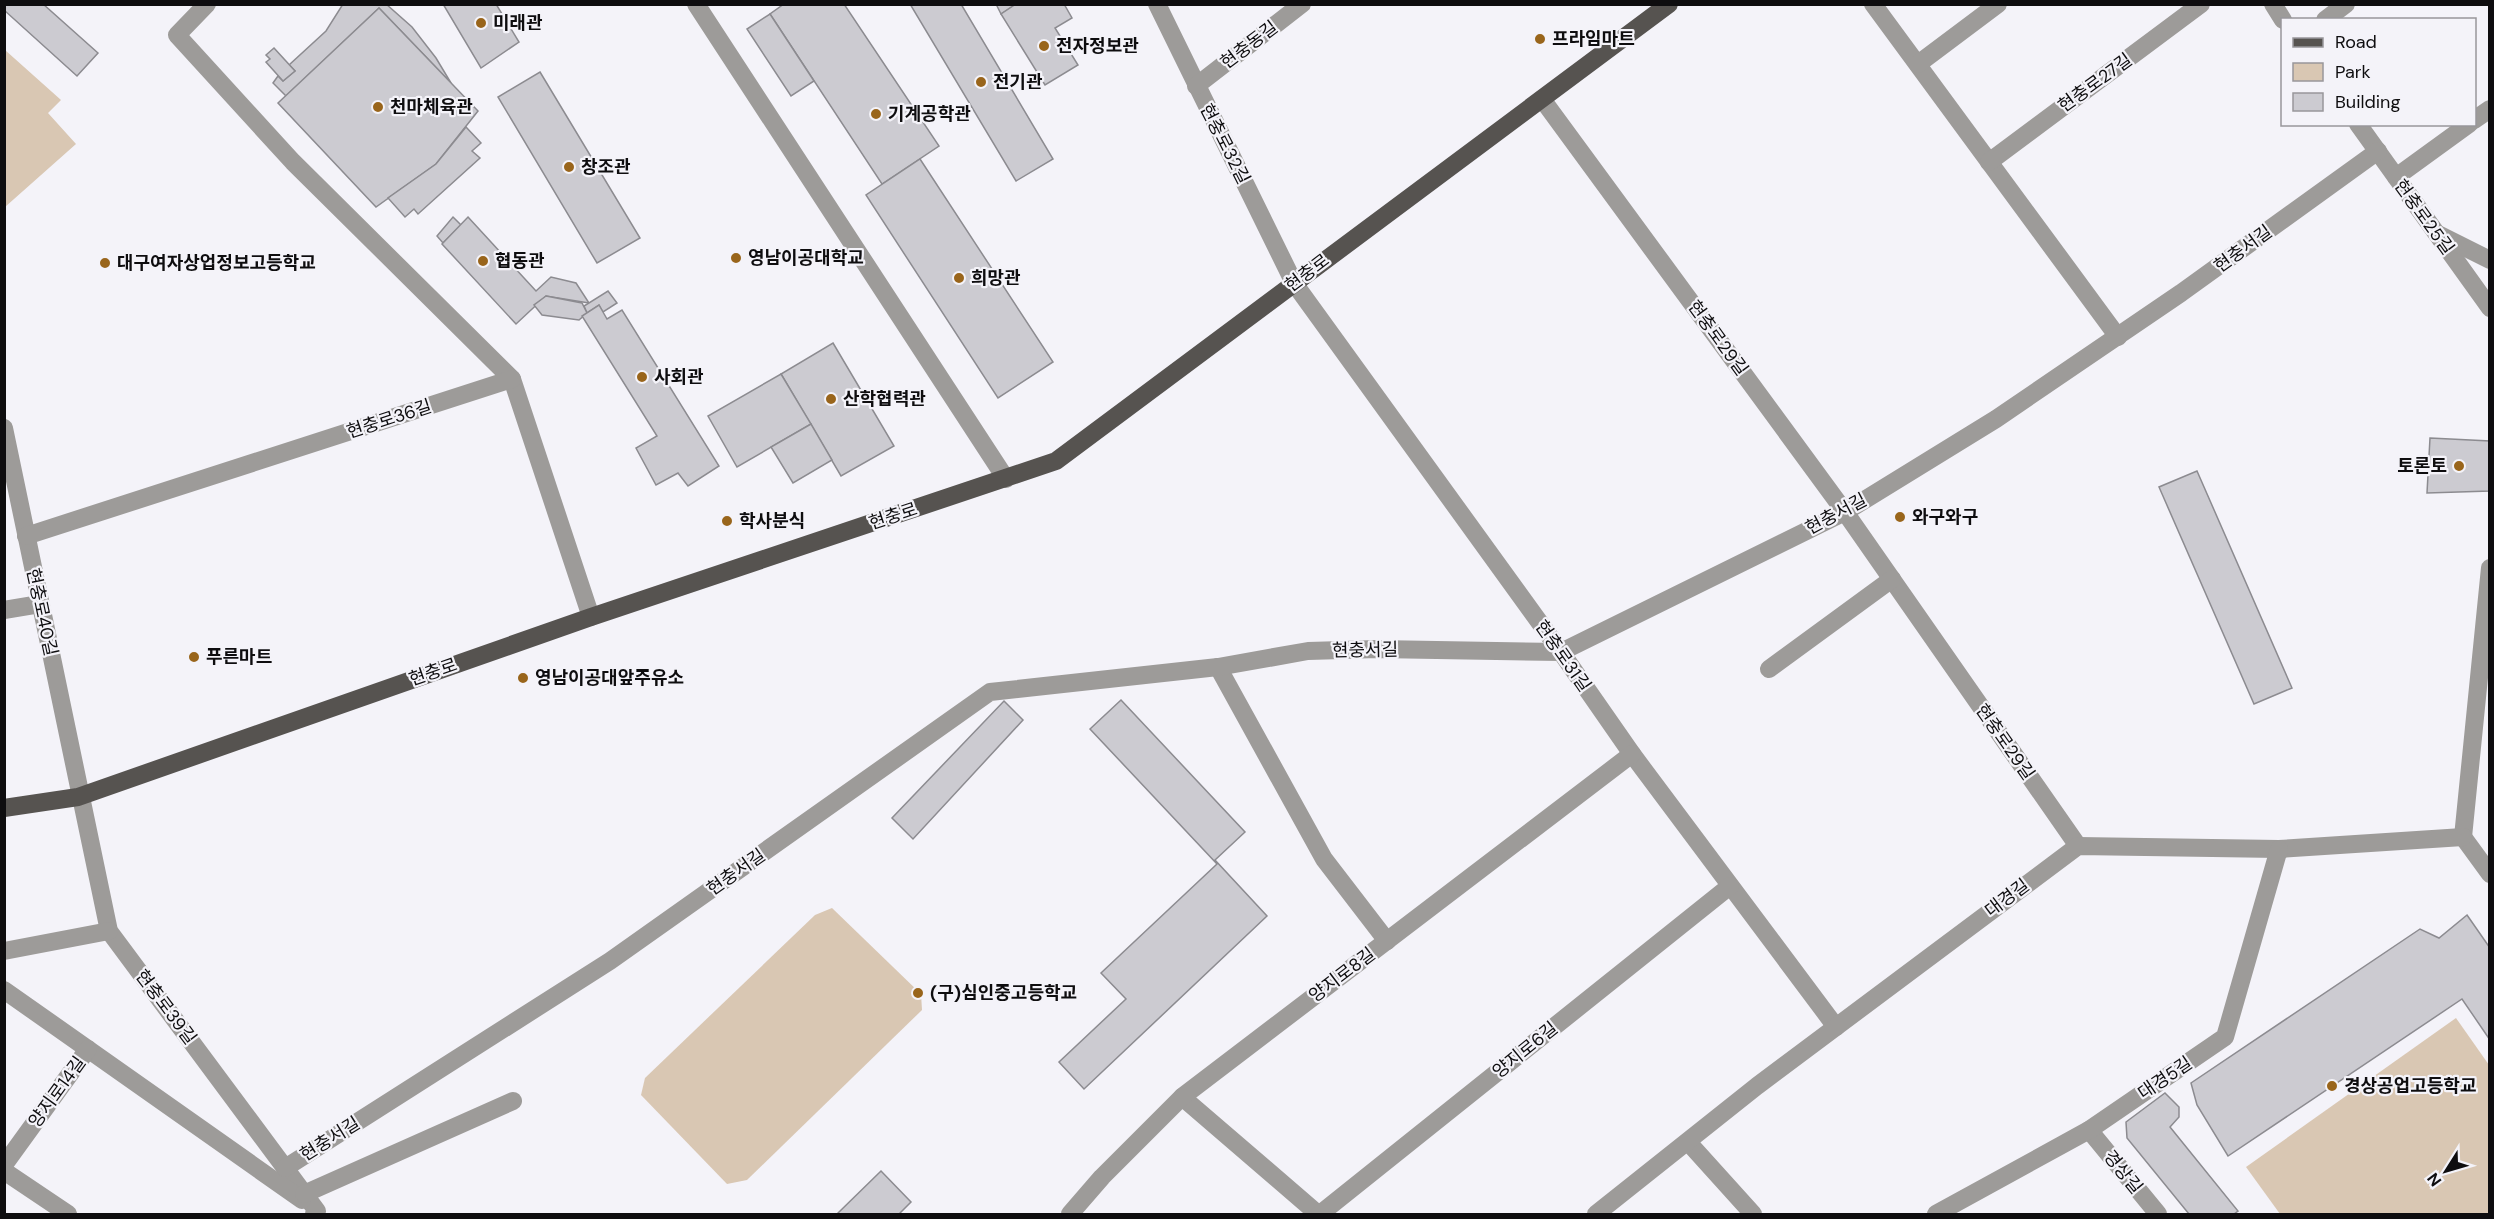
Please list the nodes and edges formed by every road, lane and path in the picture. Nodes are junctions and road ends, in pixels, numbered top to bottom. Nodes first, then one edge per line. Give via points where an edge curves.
1 (207, 4) edge
2 (696, 4) edge
3 (1157, 4) edge
4 (1302, 4) edge
5 (1669, 4) edge
6 (1873, 4) edge
7 (1998, 4) edge
8 (2201, 4) edge
9 (2273, 4) edge
10 (2346, 4) edge
11 (2282, 18) edge
12 (2328, 18) edge
13 (1918, 64) junction
14 (1196, 86) junction
15 (1542, 99) junction
16 (2490, 109) edge
17 (2476, 119) edge
18 (2359, 126) edge
19 (2466, 126) edge
20 (2378, 151) junction
21 (1989, 162) junction
22 (2396, 177) junction
23 (2436, 233) junction
24 (2490, 261) edge
25 (1294, 283) junction
26 (2490, 308) edge
27 (2118, 336) junction
28 (512, 379) junction
29 (5, 430) edge
30 (1006, 479) junction
31 (1845, 512) junction
32 (26, 536) junction
33 (2490, 568) edge
34 (1892, 579) junction
35 (40, 604) junction
36 (4, 610) edge
37 (591, 617) junction
38 (1561, 652) junction
39 (1218, 667) junction
40 (1769, 669) dead end
41 (1632, 754) junction
42 (82, 795) junction
43 (4, 808) edge
44 (2463, 837) junction
45 (2078, 846) junction
46 (2279, 849) junction
47 (2490, 874) edge
48 (1730, 886) junction
49 (109, 931) junction
50 (1387, 940) junction
51 (4, 951) edge
52 (4, 990) edge
53 (1836, 1027) junction
54 (88, 1049) junction
55 (1182, 1097) junction
56 (513, 1101) dead end
57 (2089, 1130) junction
58 (1688, 1142) junction
59 (4, 1165) edge
60 (285, 1168) junction
61 (4, 1171) edge
62 (304, 1194) junction
63 (318, 1213) edge
64 (68, 1215) edge
65 (1070, 1215) edge
66 (1319, 1215) edge
67 (1596, 1215) edge
68 (1753, 1215) edge
69 (1936, 1215) edge
70 (2158, 1215) edge

1 - 28 street via 177,35 293,162
2 - 30 street
3 - 14 street, 현충로32길
4 - 14 street, 현충동길
5 - 15 main road, 현충로
6 - 13 street
7 - 13 street
8 - 21 street, 현충로27길
9 - 11 street
10 - 12 street
13 - 21 street
14 - 25 street, 현충로32길
15 - 25 main road, 현충로
15 - 31 street, 현충로29길
16 - 17 street
18 - 20 street, 현충로25길
19 - 22 street
20 - 22 street, 현충로25길
20 - 27 street, 현충서길
21 - 27 street
22 - 23 street, 현충로25길
23 - 24 street
23 - 26 street, 현충로25길
25 - 30 main road, 현충로 via 1056,461
25 - 38 street, 현충로31길
27 - 31 street, 현충서길 via 1996,419
28 - 32 street, 현충로36길
28 - 37 street
29 - 32 street, 현충로40길
30 - 37 main road, 현충로
31 - 34 street, 현충로29길
31 - 38 street, 현충서길
32 - 35 street, 현충로40길
33 - 44 street
34 - 40 street
34 - 45 street, 현충로29길
35 - 36 street
35 - 42 street, 현충로40길
37 - 42 main road, 현충로
38 - 39 street, 현충서길 via 1308,651
38 - 41 street, 현충로31길
39 - 50 street via 1324,859
39 - 60 street, 현충서길 via 990,692 610,961
41 - 48 street, 현충로31길
41 - 50 street, 양지로8길
42 - 43 main road, 현충로
42 - 49 street, 현충로39길
44 - 46 street
44 - 47 street
45 - 46 street
45 - 53 street, 대경길
46 - 57 street, 대경5길 via 2225,1037
48 - 53 street, 현충로31길
48 - 66 street, 양지로6길
49 - 51 street
49 - 60 street, 현충로39길
50 - 55 street, 양지로8길
52 - 54 street, 현충로39길
53 - 58 street, 대경길
54 - 59 street, 양지로14길
54 - 63 street, 현충로39길
55 - 65 street, 양지로8길
55 - 66 street, 양지로6길
56 - 62 street
57 - 69 street, 대경5길
57 - 70 street, 경상길
58 - 67 street, 대경길
58 - 68 street
60 - 62 street, 현충로39길
61 - 64 street
62 - 63 street, 현충로39길

